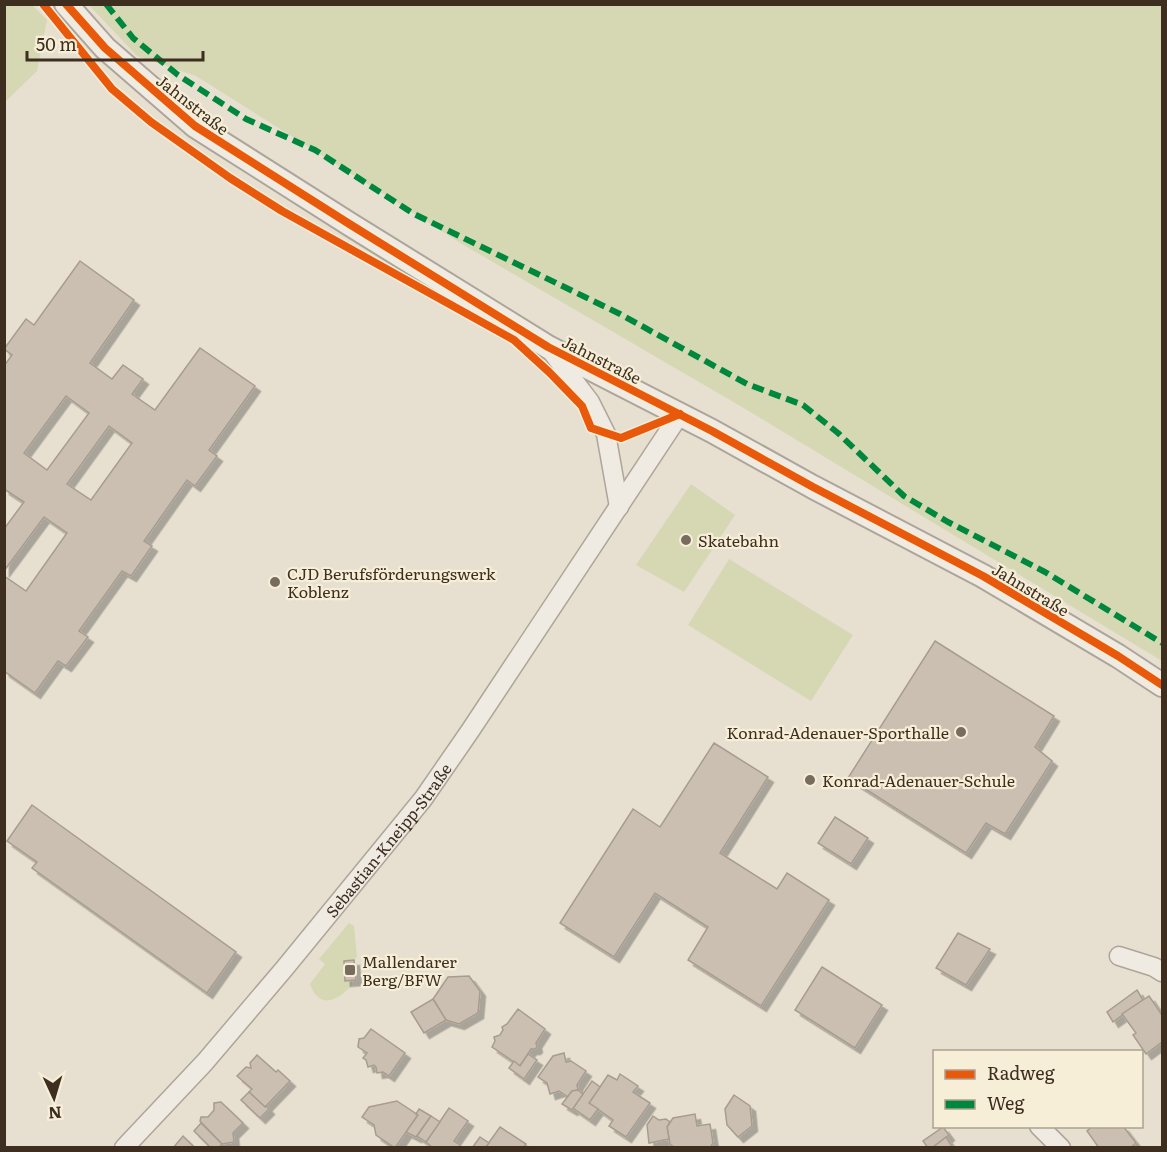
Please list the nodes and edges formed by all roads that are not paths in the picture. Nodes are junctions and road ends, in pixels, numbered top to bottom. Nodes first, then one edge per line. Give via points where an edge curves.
1 (66, 4) edge
2 (548, 347) junction
3 (680, 414) junction
4 (619, 507) junction
5 (1162, 686) edge
6 (1119, 956) dead end
7 (1162, 972) edge
8 (1041, 1128) edge
9 (124, 1148) edge
10 (1061, 1148) edge

1 - 2 street, Jahnstraße via 105,48 195,126
2 - 3 street, Jahnstraße
2 - 4 street via 590,402 606,434
3 - 4 street, Sebastian-Kneipp-Straße
3 - 5 street, Jahnstraße via 983,576
4 - 9 street, Sebastian-Kneipp-Straße via 423,799 205,1062
6 - 7 street
8 - 10 street

